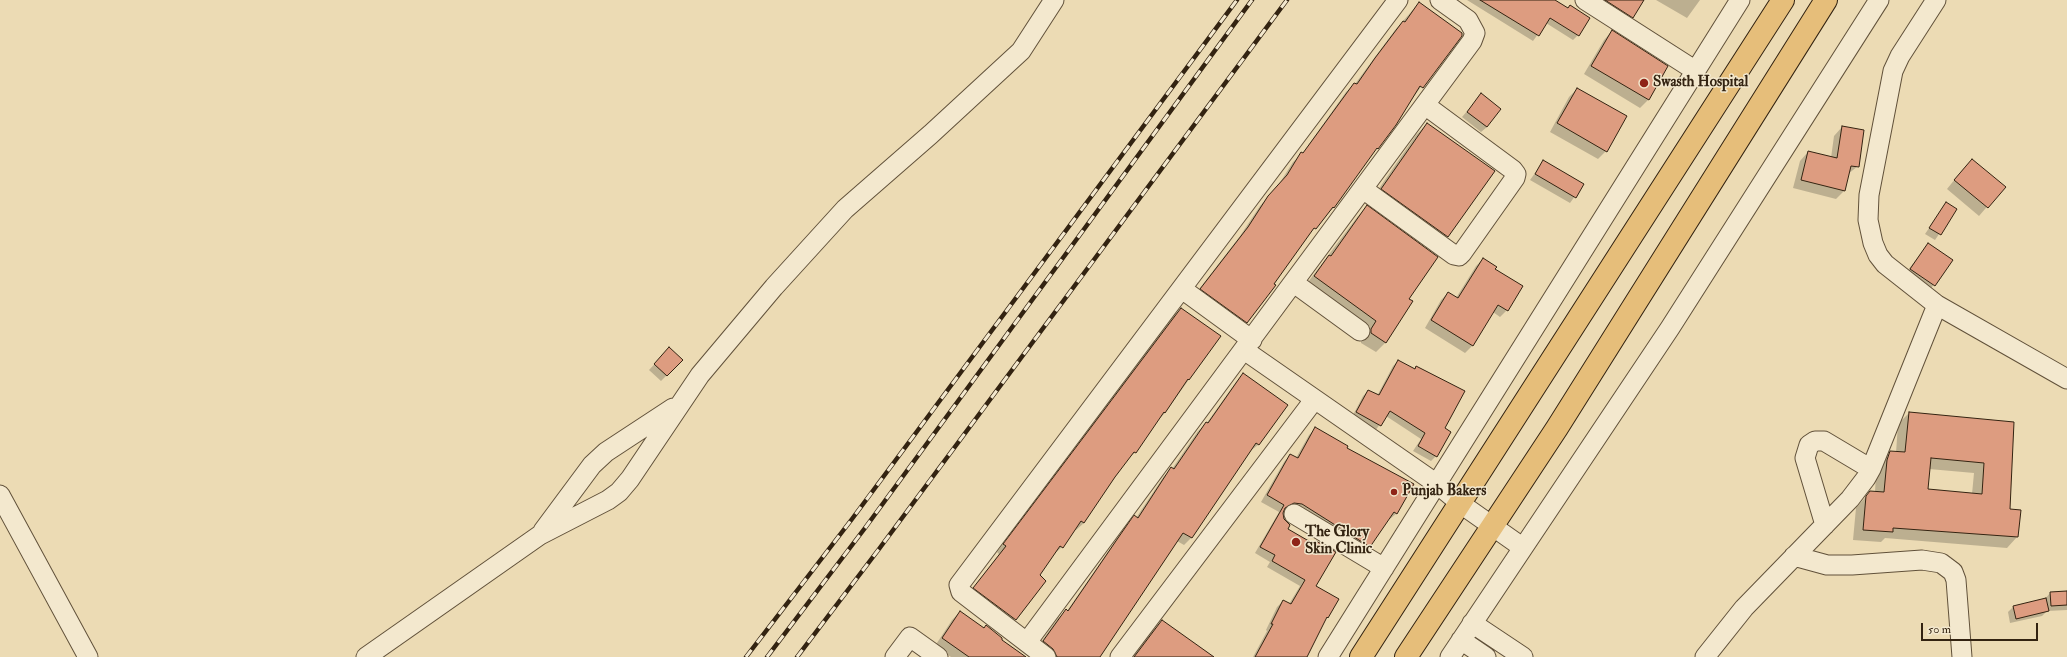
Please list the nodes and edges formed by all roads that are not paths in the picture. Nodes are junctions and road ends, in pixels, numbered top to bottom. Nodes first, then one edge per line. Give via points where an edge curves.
1 (1054, 0) edge
2 (1398, 0) edge
3 (1440, 0) edge
4 (1586, 0) edge
5 (1740, 0) edge
6 (1783, 0) edge
7 (1826, 0) edge
8 (1879, 0) edge
9 (1936, 0) edge
10 (1696, 71) junction
11 (1425, 105) junction
12 (1363, 189) junction
13 (1294, 283) junction
14 (1182, 289) junction
15 (1937, 305) junction
16 (1360, 331) dead end
17 (1248, 345) junction
18 (2067, 379) edge
19 (1314, 400) junction
20 (679, 404) junction
21 (1872, 469) junction
22 (1437, 484) junction
23 (0, 495) edge
24 (1460, 504) junction
25 (1294, 514) dead end
26 (1825, 525) junction
27 (1492, 526) junction
28 (540, 535) junction
29 (1522, 547) junction
30 (1794, 556) junction
31 (1384, 568) junction
32 (1472, 623) junction
33 (1461, 640) junction
34 (1027, 642) junction
35 (88, 657) edge
36 (366, 657) edge
37 (895, 657) edge
38 (938, 657) edge
39 (1046, 657) edge
40 (1120, 657) edge
41 (1328, 657) edge
42 (1361, 657) edge
43 (1406, 657) edge
44 (1450, 657) edge
45 (1486, 657) edge
46 (1523, 657) edge
47 (1705, 657) edge
48 (1962, 657) edge

1 - 20 street via 1021,51 845,209 774,287
2 - 14 street
3 - 11 street via 1468,20 1475,33 1472,41
4 - 10 street
5 - 10 street
6 - 24 main road
7 - 27 main road via 1557,428
8 - 29 street via 1670,328
9 - 15 street via 1893,71 1869,195 1868,220 1873,243 1885,264
10 - 22 street
11 - 12 street
11 - 12 street via 1516,174 1462,253 1459,256 1454,255
12 - 13 street
13 - 16 street
13 - 17 street
14 - 17 street
14 - 34 street via 959,585 961,592
15 - 18 street
15 - 21 street
17 - 19 street
17 - 34 street
19 - 22 street
19 - 40 street
20 - 28 street via 606,452 592,466
20 - 28 street via 619,492
21 - 26 street via 1860,487
21 - 26 street via 1824,441 1815,441 1809,446 1806,458
22 - 24 street
22 - 31 street
23 - 35 street
24 - 27 street
24 - 42 main road
25 - 31 street
26 - 30 street
27 - 29 street
27 - 43 main road
28 - 36 street
29 - 32 street
30 - 47 street via 1744,608
30 - 48 street via 1827,565 1922,560 1941,563 1953,572 1956,580
31 - 41 street
32 - 33 street
32 - 46 street
33 - 44 street
33 - 45 street
34 - 39 street
37 - 38 street via 910,637

